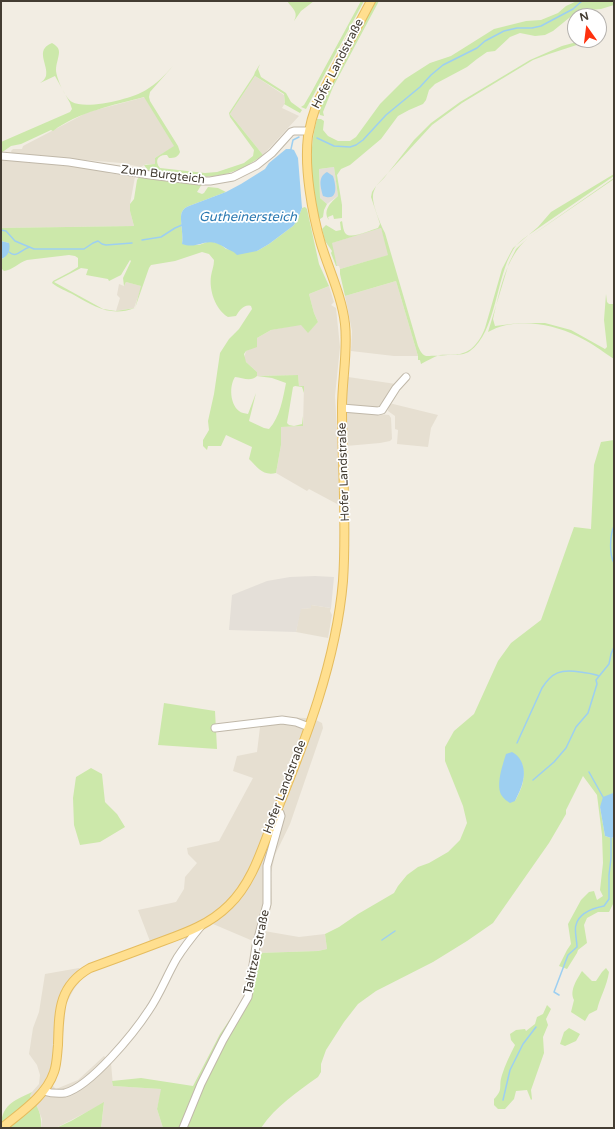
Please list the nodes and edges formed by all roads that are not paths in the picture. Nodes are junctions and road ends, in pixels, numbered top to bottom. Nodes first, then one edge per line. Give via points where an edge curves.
1 (371, 1) edge
2 (309, 131) junction
3 (1, 156) edge
4 (406, 377) dead end
5 (342, 408) junction
6 (309, 726) junction
7 (215, 728) dead end
8 (277, 811) junction
9 (201, 926) junction
10 (43, 1091) junction
11 (2, 1128) edge
12 (183, 1128) edge

1 - 2 main road, Hofer Landstraße via 322,92
2 - 3 street, Zum Burgteich via 291,132 267,158 247,171 233,177 210,181 69,162
2 - 5 main road, Hofer Landstraße via 308,164 317,225 345,322
4 - 5 street via 382,410
5 - 6 main road, Hofer Landstraße via 345,514 343,583 332,652
6 - 7 street via 282,720
6 - 8 main road, Hofer Landstraße
8 - 9 main road, Hofer Landstraße via 258,858 239,895
8 - 12 street, Taltitzer Straße via 281,816 267,866 267,904 256,946 248,997 201,1084
9 - 10 street, Hofer Landstraße via 176,960 149,1010 105,1064 78,1087 52,1094
9 - 10 main road, Hofer Landstraße via 90,968 75,979 61,1003 56,1065 52,1078
10 - 11 main road

